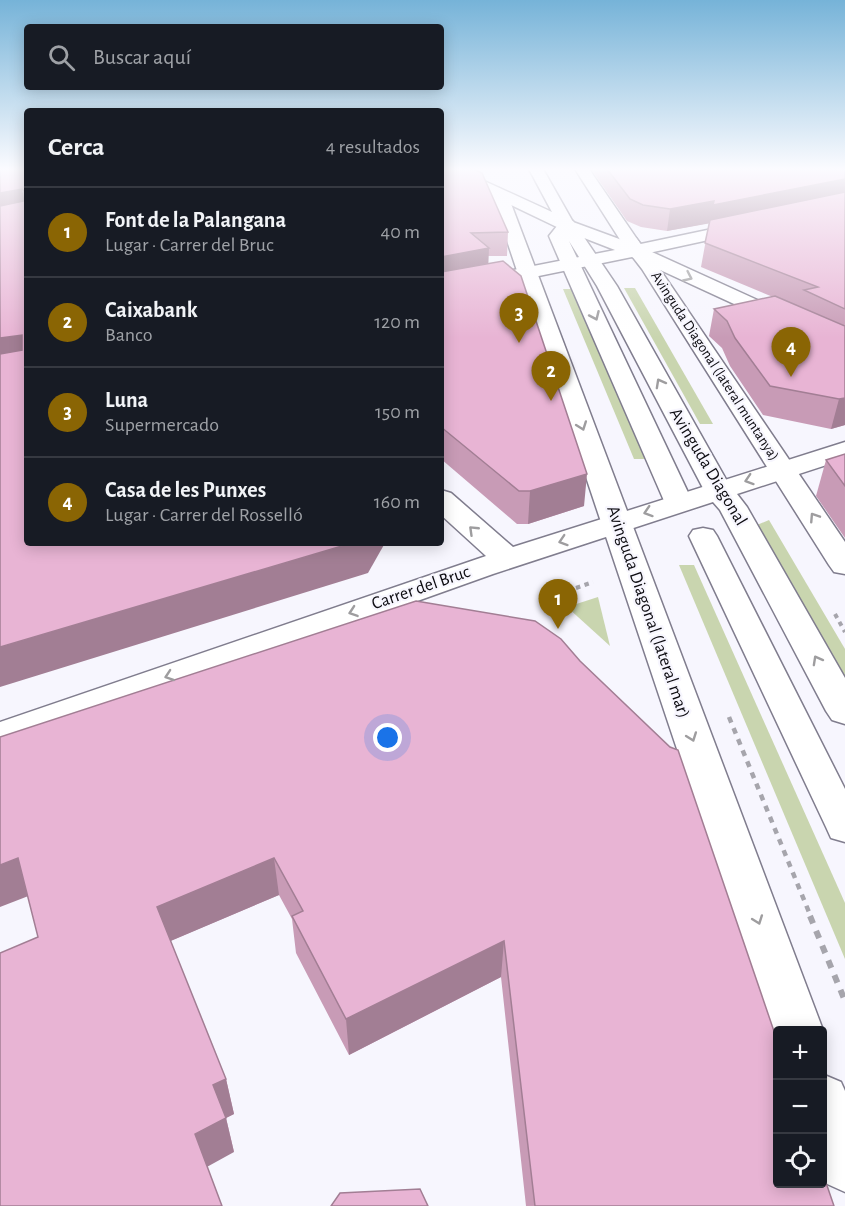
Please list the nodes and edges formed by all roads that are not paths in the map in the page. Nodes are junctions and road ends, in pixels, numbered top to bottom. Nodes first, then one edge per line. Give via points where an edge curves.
1 (511, 225) edge
2 (567, 225) joint
3 (618, 225) edge
4 (749, 225) edge
5 (632, 247) junction
6 (580, 261) junction
7 (528, 272) junction
8 (444, 289) edge
9 (845, 348) edge
10 (845, 450) edge
11 (782, 469) junction
12 (718, 490) junction
13 (444, 502) edge
14 (680, 502) junction
15 (618, 523) junction
16 (703, 536) dead end
17 (508, 558) junction
18 (845, 565) edge
19 (845, 711) edge
20 (0, 736) edge
21 (845, 827) edge
22 (796, 1026) edge
23 (827, 1115) edge
24 (845, 1164) edge

1 - 7 street, Avinguda Diagonal (lateral mar)
2 - 5 street
2 - 6 street, Avinguda Diagonal via 558,236
3 - 5 street, Avinguda Diagonal (lateral muntanya)
4 - 5 street
5 - 6 street
5 -> 9 street
5 - 11 street, Avinguda Diagonal (lateral muntanya) via 649,266
6 - 7 street
12 -> 6 street, Avinguda Diagonal via 607,286
6 -> 14 street, Avinguda Diagonal
7 - 8 street
7 -> 15 street, Avinguda Diagonal (lateral mar)
10 - 11 street, Carrer del Bruc
11 -> 12 street, Carrer del Bruc
18 -> 11 street, Avinguda Diagonal (lateral muntanya)
12 - 14 street, Carrer del Bruc
19 -> 12 street, Avinguda Diagonal via 733,507
17 -> 13 street
14 -> 15 street, Carrer del Bruc
15 -> 17 street, Carrer del Bruc
15 -> 22 street, Avinguda Diagonal (lateral mar)
16 - 21 street
17 -> 20 street, Carrer del Bruc
23 - 24 street

